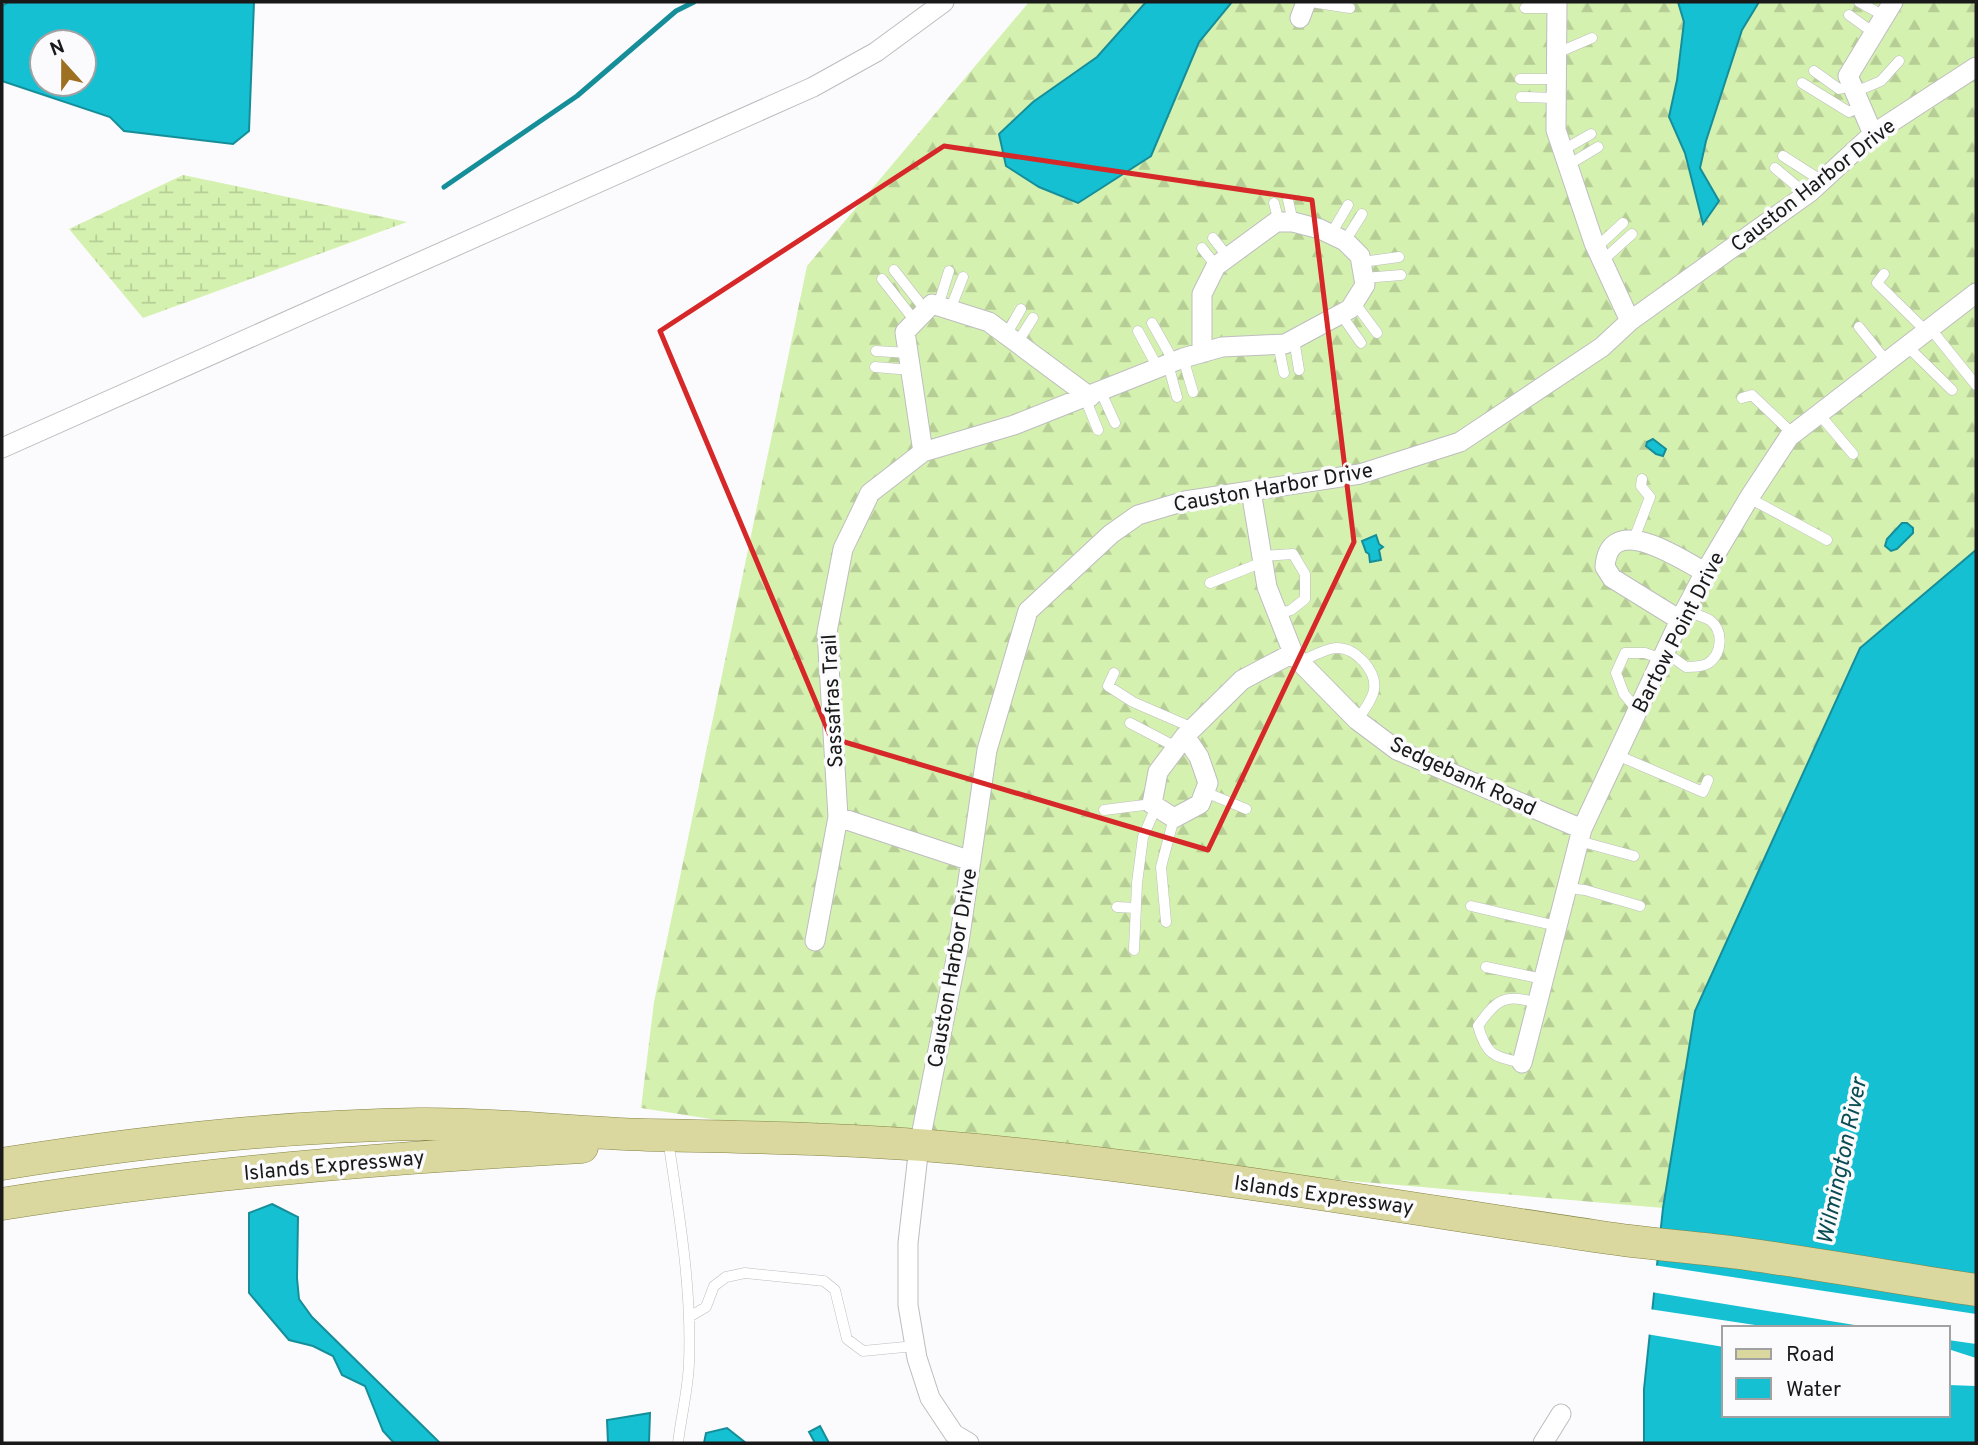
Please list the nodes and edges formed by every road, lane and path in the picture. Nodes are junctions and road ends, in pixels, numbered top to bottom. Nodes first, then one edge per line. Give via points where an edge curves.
1 (944, 2) edge
2 (1860, 2) edge
3 (1557, 5) edge
4 (1306, 7) edge
5 (1350, 8) dead end
6 (1525, 8) dead end
7 (1849, 15) dead end
8 (1884, 17) edge
9 (1592, 38) dead end
10 (1557, 53) junction
11 (1899, 61) dead end
12 (1976, 66) edge
13 (1814, 71) dead end
14 (1520, 79) dead end
15 (1802, 83) dead end
16 (1556, 89) junction
17 (1856, 95) junction
18 (1521, 97) dead end
19 (1591, 134) dead end
20 (1873, 134) junction
21 (1598, 147) dead end
22 (1783, 156) dead end
23 (1566, 158) junction
24 (1775, 167) dead end
25 (1822, 181) junction
26 (1806, 194) junction
27 (1289, 200) dead end
28 (1348, 205) dead end
29 (1362, 214) dead end
30 (1282, 216) junction
31 (1623, 223) dead end
32 (1632, 234) dead end
33 (1338, 237) junction
34 (1213, 238) dead end
35 (1202, 248) dead end
36 (1599, 255) junction
37 (1399, 257) dead end
38 (1222, 262) junction
39 (894, 270) dead end
40 (1363, 270) junction
41 (949, 271) dead end
42 (1884, 274) dead end
43 (1401, 275) dead end
44 (963, 278) dead end
45 (882, 279) dead end
46 (1976, 293) edge
47 (1347, 308) junction
48 (1021, 309) dead end
49 (932, 312) junction
50 (1033, 318) dead end
51 (1630, 321) junction
52 (1152, 323) dead end
53 (1859, 327) dead end
54 (1928, 330) junction
55 (1138, 331) dead end
56 (1377, 333) dead end
57 (1012, 339) junction
58 (1286, 341) junction
59 (1361, 343) dead end
60 (1906, 346) junction
61 (876, 351) dead end
62 (1202, 353) junction
63 (910, 362) junction
64 (1887, 362) junction
65 (1171, 363) junction
66 (875, 366) dead end
67 (1299, 370) dead end
68 (1284, 373) dead end
69 (1976, 385) edge
70 (1952, 390) dead end
71 (1193, 392) dead end
72 (1092, 396) junction
73 (1177, 397) dead end
74 (1742, 398) dead end
75 (1819, 414) junction
76 (1115, 424) dead end
77 (1098, 430) dead end
78 (1793, 434) junction
79 (2, 448) edge
80 (923, 452) junction
81 (1853, 454) dead end
82 (1642, 479) dead end
83 (1251, 491) junction
84 (1749, 498) junction
85 (1634, 540) junction
86 (1827, 540) dead end
87 (1263, 559) junction
88 (1705, 572) junction
89 (1210, 583) dead end
90 (1278, 614) junction
91 (1683, 615) junction
92 (1664, 656) junction
93 (1297, 657) junction
94 (1114, 673) dead end
95 (1638, 711) junction
96 (1357, 720) junction
97 (1130, 723) dead end
98 (1185, 737) junction
99 (1617, 755) junction
100 (1708, 780) dead end
101 (1205, 792) junction
102 (1154, 806) junction
103 (1246, 809) dead end
104 (1104, 810) dead end
105 (838, 817) junction
106 (1174, 818) junction
107 (1580, 835) junction
108 (1634, 856) dead end
109 (971, 861) junction
110 (1567, 888) junction
111 (1117, 906) dead end
112 (1471, 906) dead end
113 (1640, 906) dead end
114 (1136, 908) junction
115 (1166, 922) dead end
116 (1557, 926) junction
117 (815, 941) dead end
118 (1134, 950) dead end
119 (1486, 967) dead end
120 (1544, 979) junction
121 (1537, 1003) junction
122 (1522, 1063) joint
123 (667, 1135) junction
124 (919, 1146) junction
125 (2, 1164) edge
126 (2, 1204) edge
127 (1976, 1290) edge
128 (689, 1317) junction
129 (915, 1346) junction
130 (1561, 1415) dead end
131 (678, 1443) edge
132 (969, 1443) edge
133 (1543, 1443) edge

1 - 79 street via 876,52 813,87
2 - 8 lane
3 - 6 lane
3 - 10 street
4 - 5 lane
7 - 8 lane
8 - 17 street via 1848,76
9 - 10 lane
10 - 16 street
11 - 17 lane via 1881,81
12 - 20 street, Causton Harbor Drive
13 - 17 lane
14 - 16 lane
15 - 17 lane via 1849,112
16 - 18 lane
16 - 23 street via 1556,130
17 - 20 street
19 - 23 lane
20 - 25 street, Causton Harbor Drive
21 - 23 lane
22 - 25 lane
23 - 36 street
24 - 26 lane
25 - 26 street, Causton Harbor Drive
26 - 51 street, Causton Harbor Drive
27 - 30 lane
28 - 33 lane
29 - 33 lane
30 - 33 street
30 - 38 street
31 - 36 lane
32 - 36 lane
33 - 40 street via 1360,256
34 - 38 lane
35 - 38 lane
36 - 51 street
37 - 40 lane
38 - 62 street via 1202,294
39 - 49 lane
40 - 43 lane
40 - 47 street via 1365,285
41 - 49 lane
42 - 54 lane via 1877,283
44 - 49 lane
45 - 49 lane
46 - 54 street, Bartow Point Drive
47 - 56 lane
47 - 58 street, Sassafras Trail
47 - 59 lane
48 - 57 lane
49 - 57 street via 989,322
49 - 63 street via 905,332
50 - 57 lane
51 - 83 street, Causton Harbor Drive via 1602,347 1460,442 1360,474
52 - 65 lane
53 - 64 lane
54 - 60 street, Bartow Point Drive
54 - 69 lane
55 - 65 lane
57 - 72 street
58 - 62 street, Sassafras Trail
58 - 67 lane
58 - 68 lane
60 - 64 street, Bartow Point Drive
60 - 70 lane
61 - 63 lane
62 - 65 street, Sassafras Trail
63 - 66 lane
63 - 80 street
64 - 75 street, Bartow Point Drive
65 - 71 lane
65 - 72 street, Sassafras Trail
65 - 73 lane
72 - 76 lane
72 - 77 lane
72 - 80 street, Sassafras Trail
74 - 78 lane via 1752,395
75 - 78 street, Bartow Point Drive
75 - 81 lane
78 - 84 street, Bartow Point Drive
80 - 105 street, Sassafras Trail via 870,493 843,549 827,632
82 - 85 lane via 1641,486 1650,497
83 - 87 street, Sedgebank Road
83 - 109 street, Causton Harbor Drive via 1185,501 1138,515 1028,611 987,750
84 - 86 lane
84 - 88 street, Bartow Point Drive
85 - 88 street
85 - 91 street via 1617,543 1609,550 1605,567 1612,578
87 - 89 lane
87 - 90 street, Sedgebank Road via 1267,587
87 - 90 lane via 1293,554 1305,574 1305,599
88 - 91 street, Bartow Point Drive
90 - 93 street, Sedgebank Road
91 - 92 street, Bartow Point Drive
91 - 92 lane via 1709,620 1717,628 1720,649 1705,665 1685,667
92 - 95 street, Bartow Point Drive
92 - 95 lane via 1625,653 1616,673 1624,694
93 - 96 street, Sedgebank Road
93 - 96 lane via 1336,649 1355,652 1376,682 1370,703
93 - 98 street via 1242,680
94 - 98 lane via 1108,686
95 - 99 street, Bartow Point Drive
96 - 107 street, Sedgebank Road via 1397,750
97 - 98 lane
98 - 101 street via 1199,757 1208,783
98 - 102 street via 1158,772
99 - 100 lane via 1703,792
99 - 107 street, Bartow Point Drive
101 - 103 lane
101 - 106 street via 1200,804
102 - 104 lane
102 - 106 street
102 - 114 lane via 1143,837
105 - 109 street
105 - 117 street, Sassafras Trail
106 - 115 lane via 1161,867
107 - 108 lane
107 - 110 street, Bartow Point Drive
109 - 124 street, Causton Harbor Drive
110 - 113 lane
110 - 116 street, Bartow Point Drive
111 - 114 lane
112 - 116 lane
114 - 118 lane
116 - 120 street, Bartow Point Drive
119 - 120 lane
120 - 121 street, Bartow Point Drive
121 - 122 street, Bartow Point Drive
121 - 122 lane via 1516,997 1492,1006 1478,1026 1485,1047 1499,1058
123 - 124 main road, Islands Expressway
123 - 125 main road, Islands Expressway via 423,1124 315,1128 88,1150
123 - 126 main road, Islands Expressway via 588,1147 418,1157 93,1189
123 - 128 lane
124 - 127 main road, Islands Expressway via 1206,1178
124 - 129 street, Causton Harbor Drive via 906,1272
128 - 129 lane via 706,1307 714,1286 726,1278 745,1273 824,1281 835,1290 847,1339 863,1351
128 - 131 lane via 689,1365
129 - 132 street, Causton Harbor Drive via 930,1398 954,1434
130 - 133 street

